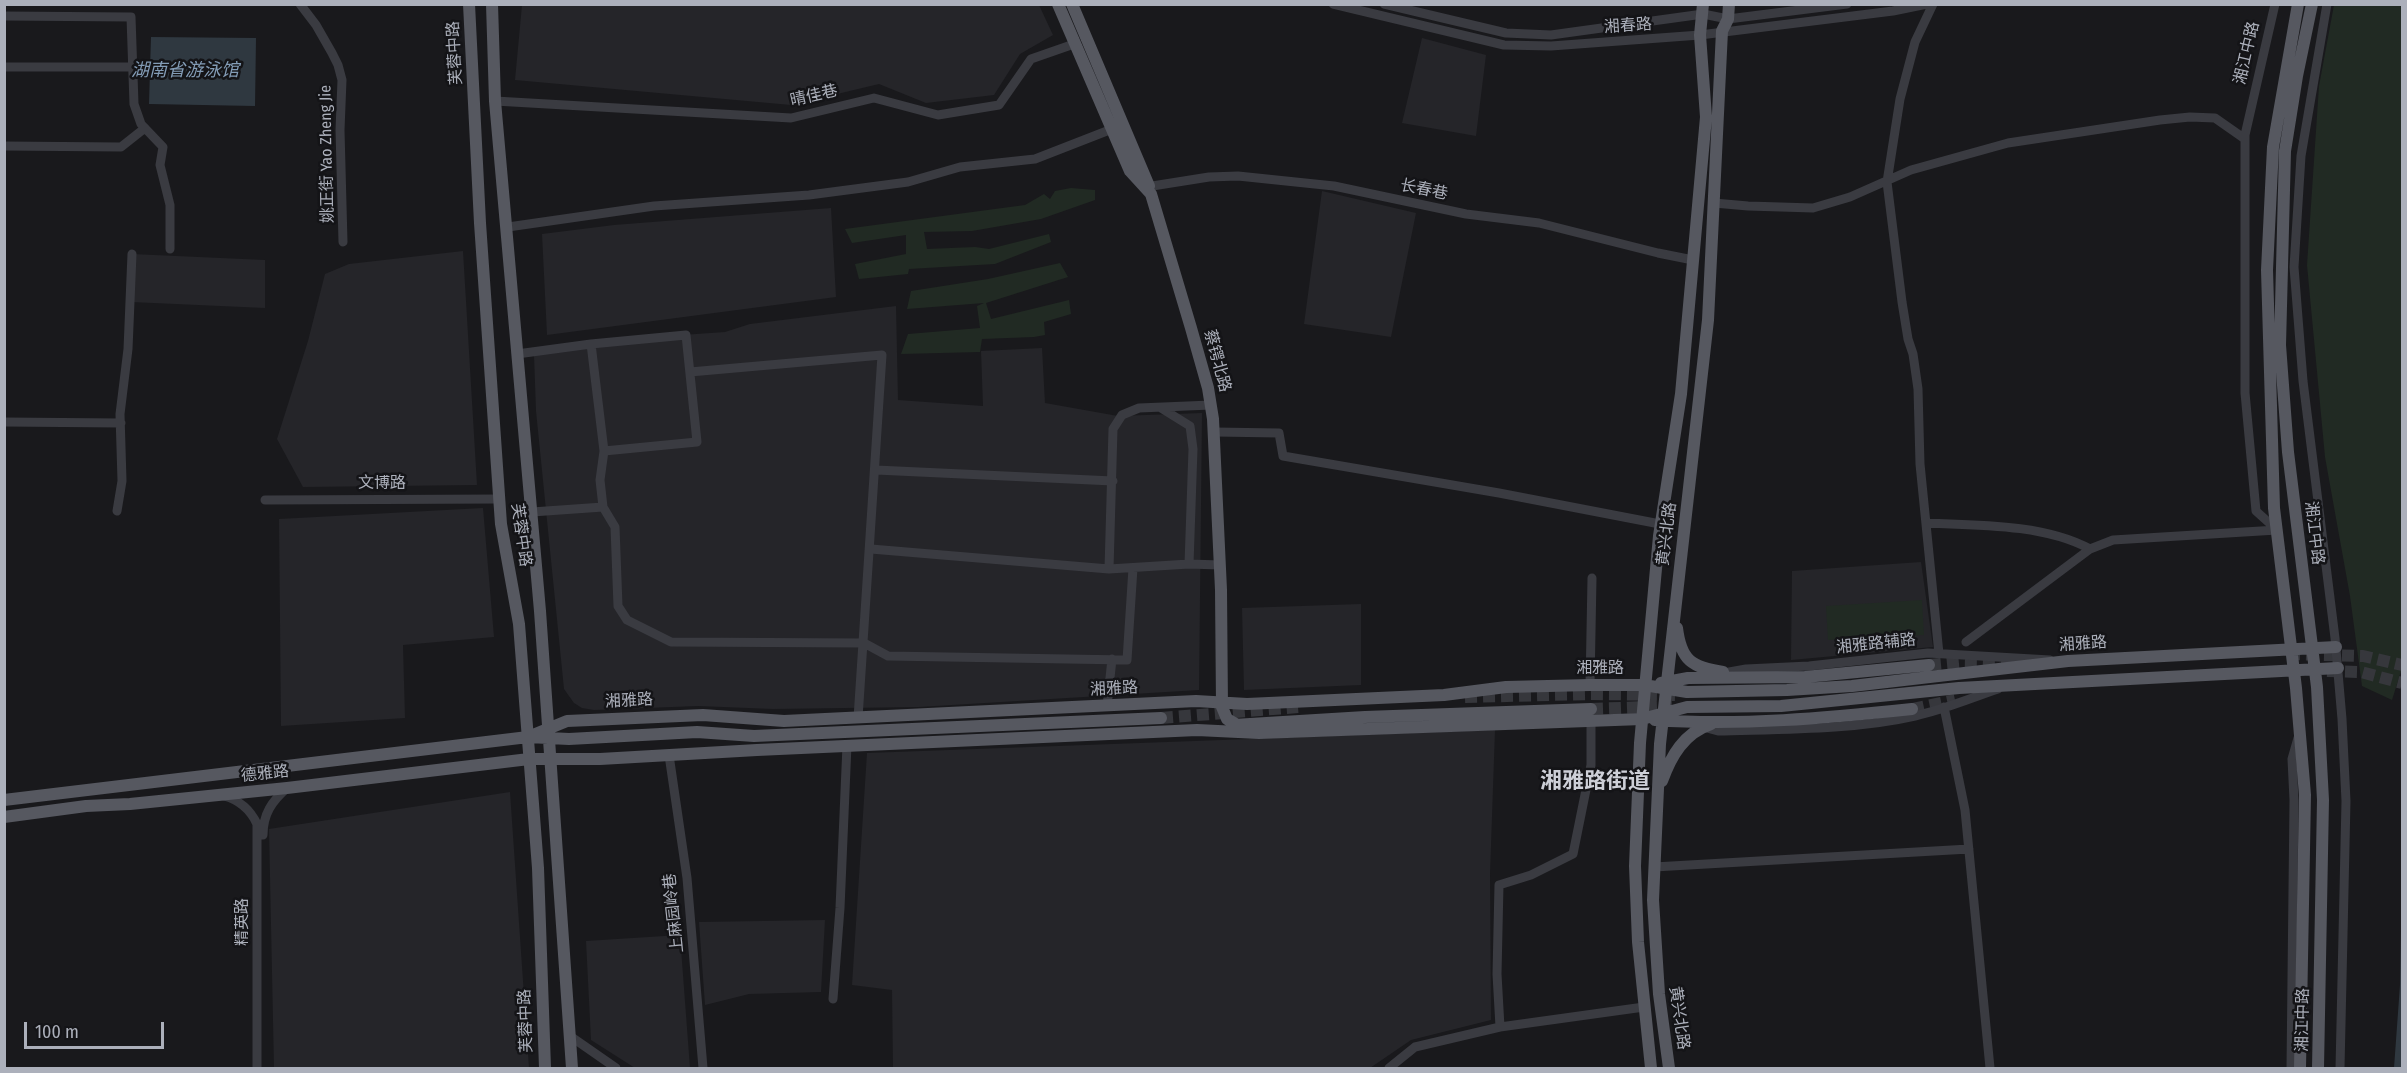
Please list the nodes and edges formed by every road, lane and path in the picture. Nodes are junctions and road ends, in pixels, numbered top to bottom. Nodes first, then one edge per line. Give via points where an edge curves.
1 (300, 4) edge
2 (469, 4) edge
3 (492, 4) edge
4 (1058, 4) edge
5 (1333, 4) edge
6 (1384, 4) edge
7 (1729, 4) edge
8 (1847, 4) edge
9 (1927, 4) edge
10 (1933, 4) edge
11 (2275, 4) edge
12 (2298, 4) edge
13 (2312, 4) edge
14 (2327, 4) edge
15 (1074, 8) edge
16 (1703, 9) edge
17 (4, 16) edge
18 (1728, 19) junction
19 (1722, 31) junction
20 (1700, 35) junction
21 (1074, 44) junction
22 (4, 67) edge
23 (133, 67) junction
24 (495, 101) junction
25 (145, 128) junction
26 (1112, 129) junction
27 (2245, 139) junction
28 (4, 146) edge
29 (1887, 182) junction
30 (1147, 186) junction
31 (1714, 203) junction
32 (508, 227) junction
33 (343, 242) dead end
34 (170, 249) dead end
35 (132, 254) dead end
36 (1693, 260) junction
37 (591, 344) junction
38 (517, 354) junction
39 (690, 372) junction
40 (1211, 405) junction
41 (1159, 407) junction
42 (4, 422) edge
43 (121, 423) junction
44 (1215, 432) junction
45 (604, 451) junction
46 (876, 470) junction
47 (1113, 481) junction
48 (500, 499) junction
49 (265, 500) dead end
50 (603, 507) junction
51 (117, 511) dead end
52 (532, 512) junction
53 (1926, 523) junction
54 (1660, 524) junction
55 (2277, 530) junction
56 (871, 549) junction
57 (2090, 549) junction
58 (1189, 564) junction
59 (1220, 565) junction
60 (1133, 568) junction
61 (1109, 569) junction
62 (1592, 578) dead end
63 (1675, 603) junction
64 (864, 642) junction
65 (1966, 642) dead end
66 (2336, 647) junction
67 (2312, 648) junction
68 (2291, 649) junction
69 (1939, 654) junction
70 (1112, 659) junction
71 (2068, 661) junction
72 (1929, 665) tunnel mouth
73 (2338, 668) junction
74 (2314, 669) junction
75 (2294, 670) junction
76 (1726, 672) junction
77 (1763, 677) junction
78 (1688, 678) junction
79 (1590, 685) junction
80 (1644, 685) junction
81 (1666, 685) junction
82 (2005, 687) junction
83 (1222, 703) junction
84 (1107, 706) junction
85 (1944, 707) junction
86 (1912, 709) tunnel mouth
87 (1591, 714) junction
88 (1663, 717) junction
89 (858, 718) junction
90 (1161, 718) tunnel mouth
91 (1641, 719) junction
92 (1723, 721) junction
93 (1683, 722) junction
94 (1235, 725) junction
95 (1703, 727) junction
96 (1197, 730) junction
97 (2299, 732) junction
98 (548, 733) junction
99 (1259, 733) junction
100 (528, 738) junction
101 (846, 745) junction
102 (669, 755) junction
103 (529, 759) junction
104 (550, 759) junction
105 (287, 788) junction
106 (1658, 791) junction
107 (221, 795) junction
108 (4, 800) edge
109 (4, 818) edge
110 (1969, 849) junction
111 (1654, 867) junction
112 (833, 999) dead end
113 (1644, 1006) junction
114 (1500, 1027) junction
115 (570, 1036) junction
116 (257, 1068) edge
117 (262, 1068) edge
118 (545, 1068) edge
119 (572, 1068) edge
120 (616, 1068) edge
121 (704, 1068) edge
122 (1389, 1068) edge
123 (1651, 1068) edge
124 (1669, 1068) edge
125 (1990, 1068) edge
126 (2291, 1068) edge
127 (2300, 1068) edge
128 (2318, 1068) edge
129 (2340, 1068) edge

1 - 33 street, 姚正街 Yao Zheng Jie via 332,53 342,80
2 - 48 main road, 芙蓉中路
3 - 24 main road, 芙蓉中路
4 - 21 main road, 蔡锷北路
5 - 20 street, 湘春路 via 1504,45 1551,46
6 - 16 street, 湘春路 via 1506,33 1551,35
7 - 18 main road, 黄兴北路
8 - 18 street, 湘春路
9 - 19 street, 湘春路
10 - 29 street via 1915,42 1900,99
11 - 27 street, 湘江中路
12 - 55 main road, 湘江中路 via 2273,147 2268,208 2266,270
13 - 67 main road, 湘江中路 via 2285,151 2280,345 2288,452
14 - 66 street via 2301,156 2294,267 2303,381
15 - 30 main road, 蔡锷北路
16 - 18 street, 湘春路
16 - 20 main road, 黄兴北路
17 - 23 street via 131,17
18 - 19 main road, 黄兴北路
19 - 20 street, 湘春路
19 - 31 main road, 黄兴北路
20 - 36 main road, 黄兴北路 via 1706,117
21 - 24 street, 晴佳巷 via 1031,59 999,105 938,115 874,98 790,118
21 - 26 main road, 蔡锷北路
22 - 23 street
23 - 25 street via 134,104
24 - 32 main road, 芙蓉中路
25 - 28 street via 121,147
25 - 34 street via 163,147 160,165 170,205
26 - 30 main road, 蔡锷北路 via 1130,171
26 - 32 street via 1035,159 960,167 908,182 809,195 654,206
27 - 29 street via 2215,118 2149,121 2008,143 1911,170
27 - 55 street, 湘江中路 via 2245,393 2256,510
29 - 31 street via 1813,207
29 - 53 street via 1918,389
30 - 36 street, 长春巷 via 1238,176 1334,186 1466,214 1539,223
30 - 40 main road, 蔡锷北路
31 - 63 main road, 黄兴北路 via 1708,320
32 - 38 main road, 芙蓉中路
35 - 43 street
36 - 54 main road, 黄兴北路 via 1681,394
37 - 38 street
37 - 39 street via 686,335
37 - 45 street
38 - 52 main road, 芙蓉中路
39 - 45 street via 697,442
39 - 46 street via 882,355
40 - 41 street
40 - 44 main road, 蔡锷北路
41 - 47 street via 1139,408 1122,415 1113,429
41 - 58 street via 1190,426 1193,449
42 - 43 street
43 - 51 street via 122,481
44 - 54 street via 1279,433 1283,456
44 - 59 main road, 蔡锷北路
45 - 50 street via 600,480
46 - 47 street
46 - 56 street
47 - 61 street
48 - 49 street, 文博路
48 - 100 main road, 芙蓉中路 via 519,624
50 - 52 street
50 - 64 street via 615,527 618,606 627,620 643,629 671,642
52 - 98 main road, 芙蓉中路
53 - 57 street via 2034,531 2074,540
53 - 69 street
54 - 80 main road, 黄兴北路
55 - 57 street via 2113,540
55 - 68 main road, 湘江中路
56 - 61 street
56 - 64 street
57 - 65 street
58 - 59 street
58 - 60 street
59 - 83 main road, 蔡锷北路
60 - 61 street
60 - 70 street via 1127,660
62 - 79 street
63 - 76 main road via 1684,654 1697,667
63 - 81 main road, 黄兴北路
64 - 70 street via 888,656
64 - 89 street
66 - 67 main road, 湘雅路
66 - 73 street
67 - 68 main road, 湘雅路
67 - 74 main road, 湘江中路
68 - 71 main road, 湘雅路
68 - 75 main road, 湘江中路
69 - 71 street, 湘雅路辅路
69 - 76 street, 湘雅路辅路
70 - 84 street
71 - 81 main road, 湘雅路 via 1822,688 1687,692
72 - 77 main road via 1805,677
73 - 74 main road
73 - 129 street via 2346,801
74 - 75 main road
74 - 128 main road, 湘江中路 via 2323,811
75 - 82 main road
75 - 97 main road, 湘江中路
76 - 77 main road
76 - 78 street, 湘雅路辅路
77 - 78 main road
78 - 81 main road
79 - 80 main road, 湘雅路
79 - 83 main road, 湘雅路
80 - 81 main road, 湘雅路
80 - 91 main road, 黄兴北路
81 - 88 main road, 黄兴北路
82 - 85 street
82 - 88 main road via 1791,705 1688,707
83 - 84 main road, 湘雅路
83 - 94 main road, 蔡锷北路 via 1224,714
84 - 89 main road, 湘雅路
85 - 95 street via 1912,717 1835,726 1718,731
85 - 110 street
86 - 92 main road
87 - 91 main road
87 - 94 main road via 1412,715
87 - 99 main road
87 - 114 street via 1591,765 1573,854 1531,875 1499,885
88 - 91 main road
88 - 93 main road
88 - 106 main road, 黄兴北路
89 - 98 main road, 湘雅路 via 766,722 685,715 567,721
90 - 98 main road, 湘雅路 via 754,736 697,732
91 - 113 main road, 黄兴北路 via 1635,866
92 - 93 main road
92 - 95 main road
93 - 95 street
94 - 96 main road
94 - 99 main road
95 - 106 main road via 1678,747
96 - 99 main road
96 - 101 main road
97 - 126 street, 湘江中路 via 2292,759
97 - 127 main road, 湘江中路 via 2306,814
98 - 100 main road, 湘雅路
98 - 104 main road, 芙蓉中路
100 - 103 main road, 芙蓉中路
100 - 108 main road, 德雅路
101 - 102 main road
101 - 112 street
102 - 104 main road
102 - 121 street, 上麻园岭巷 via 687,878
103 - 104 main road
103 - 105 main road, 德雅路
103 - 118 main road, 芙蓉中路 via 538,868
104 - 115 main road, 芙蓉中路
105 - 107 main road, 德雅路
105 - 117 street, 精英路 via 269,808 263,826
106 - 111 main road, 黄兴北路
107 - 109 main road, 德雅路 via 87,806
107 - 116 street, 精英路 via 241,803 257,824
110 - 111 street
110 - 125 street
111 - 124 main road, 黄兴北路 via 1656,962
113 - 114 street
113 - 123 main road, 黄兴北路
114 - 122 street via 1415,1047
115 - 119 main road, 芙蓉中路
115 - 120 street

